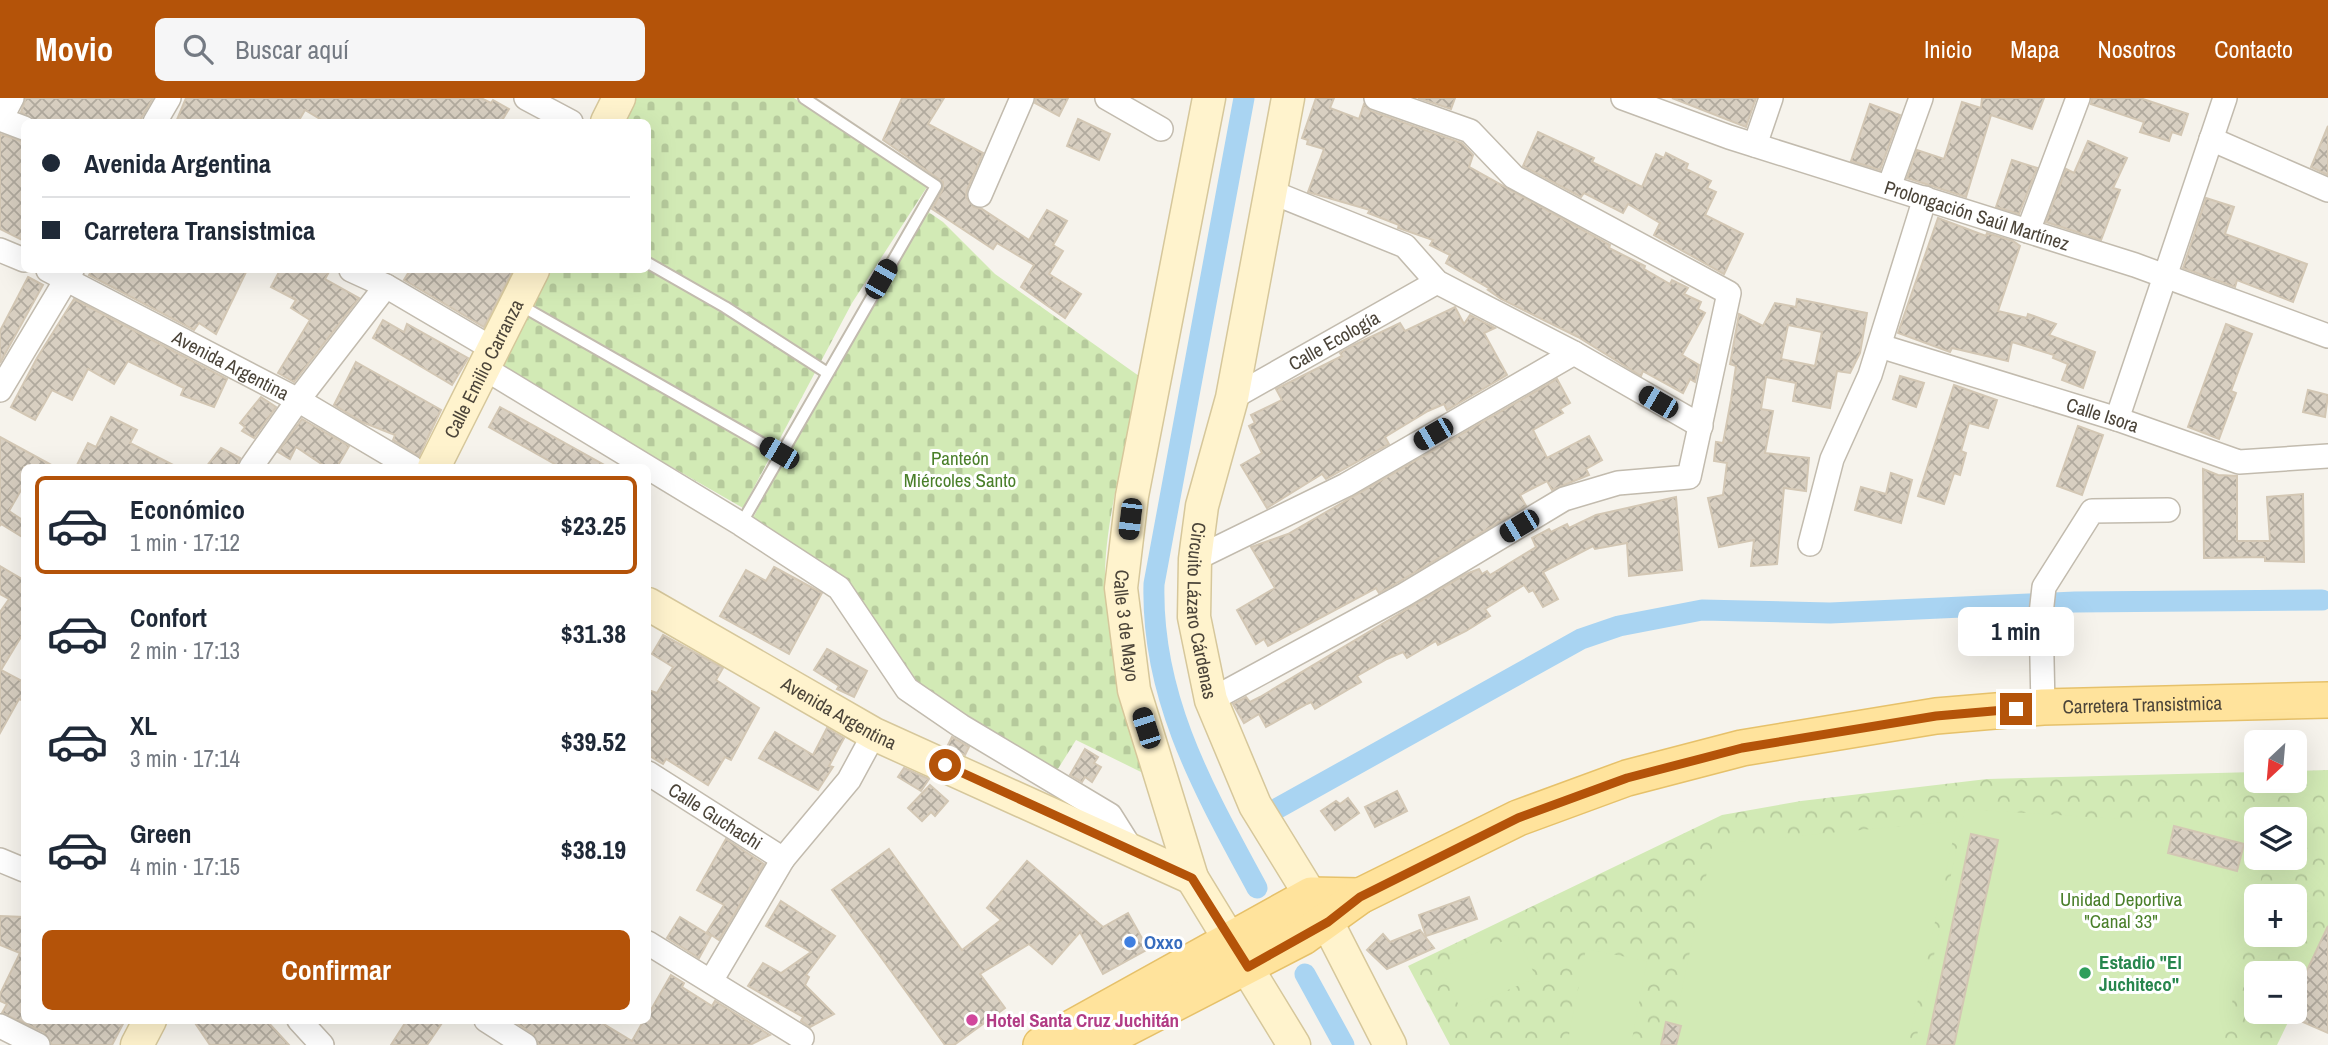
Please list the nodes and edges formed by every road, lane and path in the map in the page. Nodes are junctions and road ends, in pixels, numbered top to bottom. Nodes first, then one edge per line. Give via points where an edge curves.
1 (12, 98) edge
2 (169, 98) edge
3 (526, 98) edge
4 (619, 98) edge
5 (804, 98) edge
6 (1022, 98) edge
7 (1107, 98) edge
8 (1209, 98) edge
9 (1288, 98) edge
10 (1376, 98) edge
11 (1623, 98) edge
12 (1771, 98) edge
13 (1921, 98) edge
14 (2078, 98) edge
15 (2224, 98) edge
16 (1, 119) edge
17 (157, 119) edge
18 (565, 119) edge
19 (608, 119) edge
20 (21, 127) edge
21 (1161, 130) dead end
22 (2211, 139) junction
23 (1755, 145) junction
24 (1889, 187) junction
25 (2328, 190) edge
26 (1269, 191) junction
27 (980, 195) dead end
28 (1926, 198) junction
29 (2028, 231) junction
30 (0, 250) edge
31 (21, 259) edge
32 (651, 265) edge
33 (62, 273) edge
34 (65, 273) edge
35 (358, 273) edge
36 (532, 273) edge
37 (2165, 276) junction
38 (1437, 282) junction
39 (386, 286) junction
40 (517, 303) junction
41 (2328, 336) edge
42 (1880, 346) junction
43 (1574, 353) junction
44 (489, 359) junction
45 (826, 372) junction
46 (0, 390) edge
47 (1232, 398) junction
48 (298, 400) junction
49 (2117, 419) junction
50 (1701, 426) junction
51 (779, 453) junction
52 (2328, 456) edge
53 (253, 464) edge
54 (406, 464) edge
55 (436, 464) edge
56 (649, 464) edge
57 (651, 465) edge
58 (2168, 510) dead end
59 (741, 524) junction
60 (1810, 544) dead end
61 (1195, 559) junction
62 (651, 606) edge
63 (1211, 700) junction
64 (2328, 701) edge
65 (2043, 707) junction
66 (874, 734) junction
67 (651, 775) edge
68 (1132, 850) junction
69 (783, 859) junction
70 (0, 860) edge
71 (21, 869) edge
72 (1192, 878) junction
73 (1307, 916) junction
74 (651, 945) edge
75 (1243, 952) junction
76 (711, 981) junction
77 (148, 1024) edge
78 (303, 1024) edge
79 (492, 1024) edge
80 (0, 1026) edge
81 (1047, 1043) edge
82 (38, 1045) edge
83 (137, 1045) edge
84 (322, 1045) edge
85 (526, 1045) edge
86 (787, 1045) edge
87 (1094, 1045) edge
88 (1294, 1045) edge
89 (1390, 1045) edge

1 - 16 street
2 - 17 street
3 - 18 street
4 - 19 street
5 - 45 lane via 936,186
6 - 27 street
7 - 21 street
8 - 72 street, Calle 3 de Mayo via 1132,496 1121,587 1134,690
9 - 26 street, Circuito Lázaro Cárdenas
10 - 50 street via 1470,131 1514,177 1729,292
11 - 23 street, Prolongación Saúl Martínez
12 - 23 street
13 - 24 street
14 - 29 street
15 - 22 street
16 - 20 street
22 - 25 street
22 - 37 street
23 - 24 street, Prolongación Saúl Martínez
24 - 28 street, Prolongación Saúl Martínez
26 - 38 street via 1405,246
26 - 47 street, Circuito Lázaro Cárdenas
28 - 29 street, Prolongación Saúl Martínez
28 - 42 street
29 - 37 street, Prolongación Saúl Martínez
30 - 31 street
32 - 45 lane
33 - 46 street
34 - 48 street, Avenida Argentina
35 - 39 street
36 - 40 street, Calle Emilio Carranza
37 - 41 street, Prolongación Saúl Martínez
37 - 49 street
38 - 43 street
38 - 47 street, Calle Ecología
39 - 44 street
39 - 48 street
40 - 44 street, Calle Emilio Carranza
40 - 51 lane
42 - 49 street, Calle Isora
42 - 60 street via 1832,459
43 - 50 street
43 - 61 street via 1346,485
44 - 55 street, Calle Emilio Carranza
44 - 56 street
45 - 51 lane
47 - 61 street, Circuito Lázaro Cárdenas via 1202,506
48 - 53 street
48 - 54 street, Avenida Argentina
49 - 52 street, Calle Isora via 2239,462
50 - 63 street via 1689,477 1618,483 1564,499 1404,595
51 - 59 lane
57 - 59 street
58 - 65 street via 2092,510 2044,587
59 - 68 street via 839,588 907,689 1110,814
61 - 63 street, Circuito Lázaro Cárdenas via 1194,617
62 - 66 street, Avenida Argentina
63 - 73 street, Circuito Lázaro Cárdenas
64 - 65 main road, Carretera Transistmica
65 - 73 main road, Carretera Transistmica via 1936,716 1742,748 1627,778 1518,818 1360,897
66 - 68 street, Avenida Argentina
66 - 69 street via 849,780
67 - 69 street, Calle Guchachi
68 - 72 street, Avenida Argentina
69 - 76 street
70 - 71 street
72 - 75 street, Calle 3 de Mayo
73 - 75 main road, Carretera Transistmica
73 - 89 street, Circuito Lázaro Cárdenas
74 - 76 street
75 - 81 main road
75 - 87 main road
75 - 88 street, Calle 3 de Mayo
76 - 86 street via 802,1038
77 - 83 street
78 - 84 street
79 - 85 street
80 - 82 street

